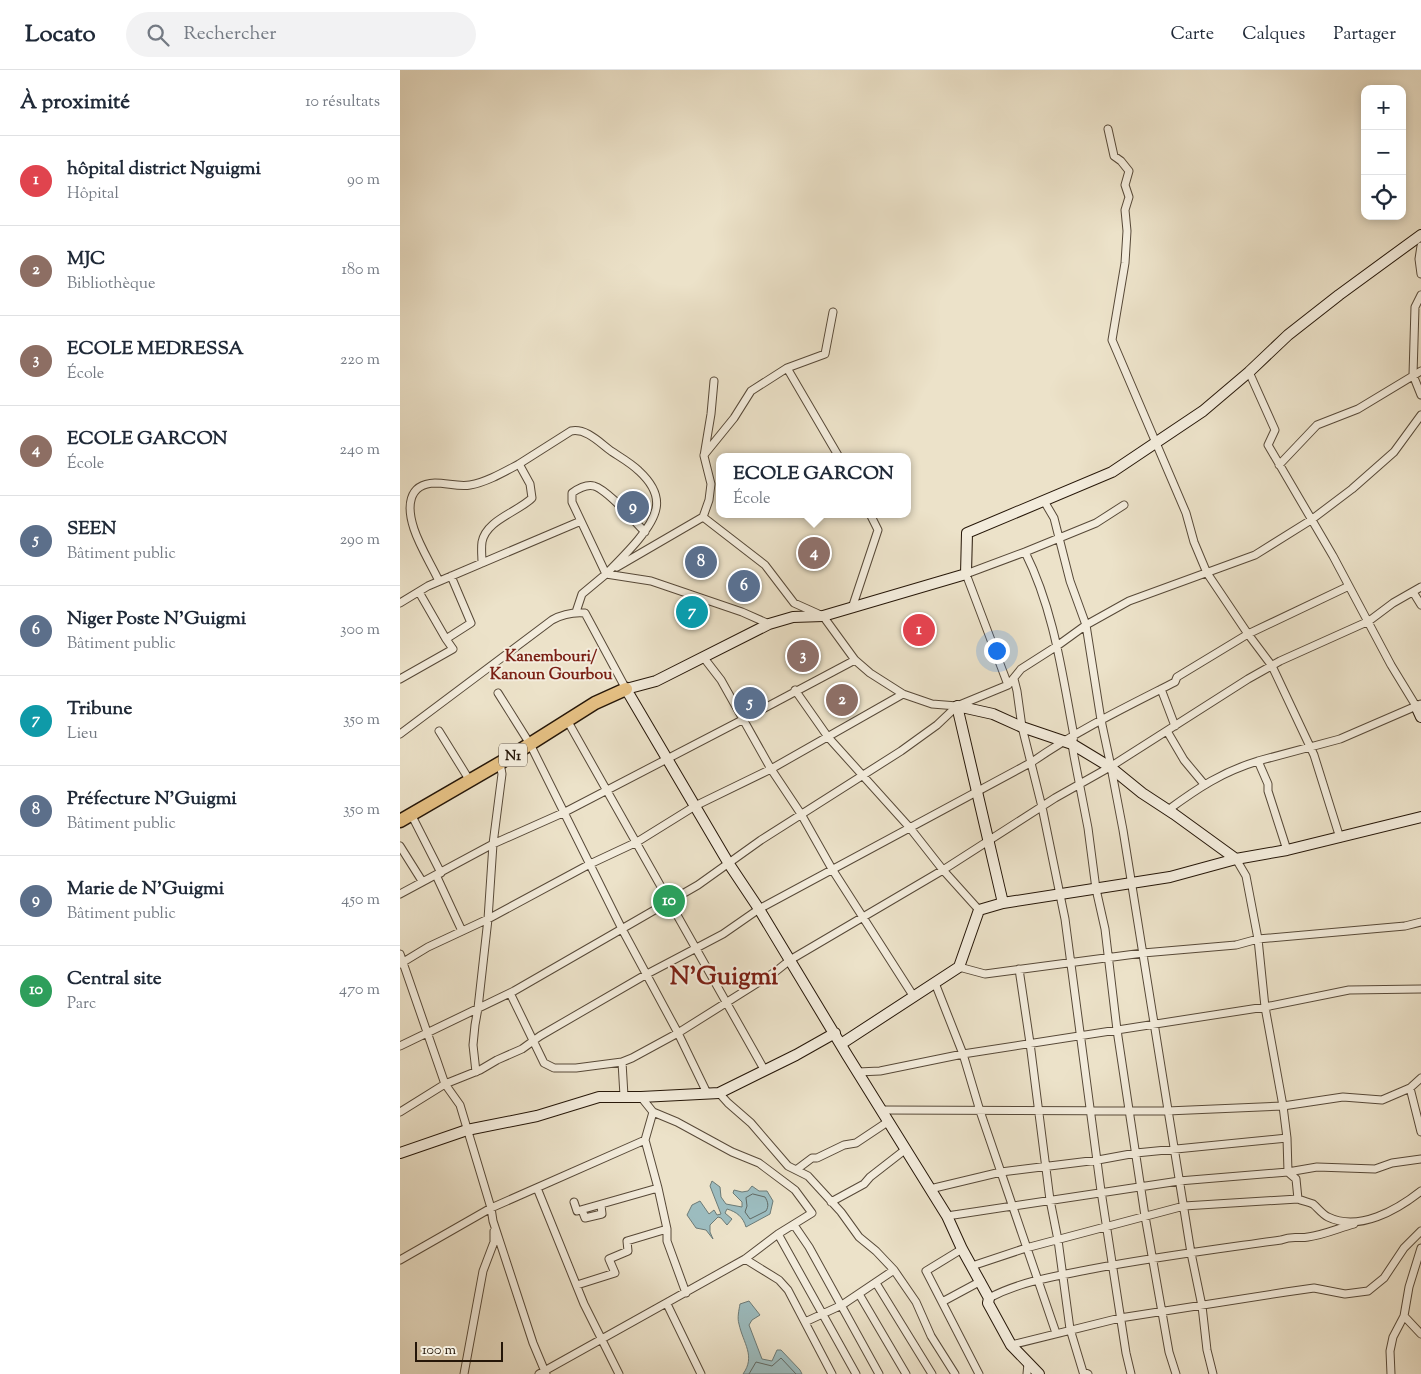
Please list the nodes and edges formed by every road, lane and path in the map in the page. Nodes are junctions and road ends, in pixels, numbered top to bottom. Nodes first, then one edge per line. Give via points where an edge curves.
1 (1108, 129) dead end
2 (1421, 235) edge
3 (1421, 246) edge
4 (1421, 274) edge
5 (1421, 295) edge
6 (833, 312) dead end
7 (788, 368) junction
8 (1421, 371) edge
9 (1249, 372) junction
10 (1413, 375) junction
11 (714, 381) dead end
12 (1421, 394) edge
13 (1421, 415) edge
14 (1155, 442) junction
15 (838, 453) edge
16 (704, 456) junction
17 (519, 464) junction
18 (1279, 465) junction
19 (1044, 501) junction
20 (1124, 505) dead end
21 (703, 517) junction
22 (872, 518) edge
23 (1311, 520) junction
24 (581, 521) junction
25 (645, 532) junction
26 (1059, 538) junction
27 (1025, 552) junction
28 (482, 563) junction
29 (1206, 573) junction
30 (606, 574) junction
31 (966, 574) junction
32 (451, 576) junction
33 (439, 581) junction
34 (1349, 586) junction
35 (1421, 587) edge
36 (419, 592) junction
37 (1413, 592) junction
38 (400, 603) edge
39 (1421, 605) edge
40 (852, 608) junction
41 (576, 612) junction
42 (823, 616) junction
43 (1369, 621) junction
44 (769, 624) junction
45 (1086, 625) junction
46 (1248, 634) junction
47 (446, 639) junction
48 (1057, 646) junction
49 (704, 658) junction
50 (855, 660) junction
51 (1272, 666) junction
52 (400, 679) edge
53 (1014, 679) junction
54 (1008, 685) junction
55 (626, 688) junction
56 (1162, 689) junction
57 (795, 690) junction
58 (498, 693) dead end
59 (903, 694) junction
60 (1418, 705) edge
61 (957, 706) junction
62 (1421, 717) edge
63 (567, 720) junction
64 (742, 720) junction
65 (1101, 720) junction
66 (1176, 726) junction
67 (1022, 727) junction
68 (439, 730) dead end
69 (1167, 731) junction
70 (400, 734) edge
71 (828, 737) junction
72 (1073, 740) junction
73 (1061, 742) junction
74 (530, 744) junction
75 (1310, 748) junction
76 (666, 758) junction
77 (1258, 761) junction
78 (1032, 762) junction
79 (500, 763) junction
80 (1110, 767) junction
81 (771, 769) junction
82 (861, 776) junction
83 (470, 781) junction
84 (1079, 784) junction
85 (1204, 784) junction
86 (607, 790) junction
87 (977, 791) junction
88 (695, 806) junction
89 (1042, 807) junction
90 (1168, 810) junction
91 (565, 812) junction
92 (411, 814) junction
93 (801, 814) junction
94 (1421, 816) edge
95 (400, 821) edge
96 (910, 828) junction
97 (1340, 838) junction
98 (989, 840) junction
99 (637, 842) junction
100 (493, 844) junction
101 (400, 846) edge
102 (1287, 850) junction
103 (1236, 859) junction
104 (590, 864) junction
105 (729, 864) junction
106 (832, 869) junction
107 (943, 870) junction
108 (438, 874) junction
109 (422, 881) junction
110 (1130, 884) junction
111 (1096, 889) junction
112 (400, 894) edge
113 (1060, 895) junction
114 (669, 901) junction
115 (1004, 903) junction
116 (759, 909) junction
117 (979, 910) junction
118 (863, 918) junction
119 (488, 919) junction
120 (1421, 922) edge
121 (622, 929) junction
122 (462, 931) junction
123 (1258, 939) junction
124 (695, 948) junction
125 (1143, 953) junction
126 (400, 954) edge
127 (1109, 957) junction
128 (790, 960) junction
129 (1071, 962) junction
130 (402, 963) edge
131 (959, 966) junction
132 (1019, 969) junction
133 (647, 974) junction
134 (935, 982) junction
135 (1421, 989) edge
136 (510, 993) junction
137 (914, 997) junction
138 (726, 1003) junction
139 (1265, 1007) junction
140 (478, 1008) junction
141 (1154, 1025) junction
142 (1117, 1030) junction
143 (427, 1032) junction
144 (678, 1033) junction
145 (835, 1033) junction
146 (1081, 1035) junction
147 (532, 1041) junction
148 (1030, 1043) junction
149 (841, 1044) junction
150 (400, 1046) edge
151 (963, 1054) junction
152 (622, 1062) junction
153 (764, 1071) junction
154 (476, 1072) junction
155 (858, 1072) junction
156 (1421, 1078) edge
157 (445, 1084) junction
158 (1410, 1088) junction
159 (708, 1093) junction
160 (719, 1093) junction
161 (624, 1096) junction
162 (641, 1097) junction
163 (1283, 1106) junction
164 (882, 1110) junction
165 (1039, 1110) junction
166 (980, 1111) junction
167 (1092, 1111) junction
168 (1130, 1111) junction
169 (1167, 1111) junction
170 (400, 1112) edge
171 (653, 1112) junction
172 (889, 1121) junction
173 (467, 1130) junction
174 (1421, 1132) edge
175 (1287, 1138) junction
176 (644, 1140) junction
177 (906, 1149) junction
178 (1173, 1149) junction
179 (400, 1153) edge
180 (1136, 1153) junction
181 (1421, 1159) edge
182 (1098, 1160) junction
183 (1046, 1167) junction
184 (796, 1170) junction
185 (1001, 1172) junction
186 (1288, 1172) junction
187 (1179, 1180) junction
188 (1141, 1186) junction
189 (537, 1188) junction
190 (658, 1188) junction
191 (930, 1189) junction
192 (1421, 1191) edge
193 (1101, 1192) junction
194 (1298, 1199) junction
195 (1050, 1200) junction
196 (574, 1202) dead end
197 (830, 1202) junction
198 (1013, 1206) junction
199 (1184, 1206) junction
200 (491, 1208) junction
201 (947, 1216) junction
202 (1145, 1216) junction
203 (1371, 1220) junction
204 (493, 1221) junction
205 (794, 1225) junction
206 (1106, 1226) junction
207 (667, 1229) junction
208 (1421, 1231) edge
209 (778, 1234) junction
210 (1058, 1240) junction
211 (1026, 1248) junction
212 (1421, 1248) edge
213 (962, 1249) junction
214 (1191, 1253) junction
215 (1152, 1258) junction
216 (745, 1259) junction
217 (400, 1260) edge
218 (1113, 1265) junction
219 (972, 1266) junction
220 (894, 1270) junction
221 (1062, 1274) junction
222 (1039, 1280) junction
223 (981, 1281) junction
224 (876, 1283) junction
225 (577, 1285) junction
226 (686, 1293) junction
227 (859, 1294) junction
228 (989, 1298) junction
229 (942, 1302) junction
230 (667, 1304) junction
231 (842, 1306) junction
232 (1202, 1306) junction
233 (1162, 1312) junction
234 (822, 1314) junction
235 (1404, 1316) junction
236 (1120, 1318) junction
237 (805, 1322) junction
238 (1070, 1329) junction
239 (1056, 1333) junction
240 (1421, 1334) edge
241 (603, 1338) junction
242 (1011, 1345) junction
243 (1028, 1363) junction
244 (543, 1373) edge
245 (464, 1374) edge
246 (620, 1374) edge
247 (702, 1374) edge
248 (832, 1374) edge
249 (856, 1374) edge
250 (879, 1374) edge
251 (906, 1374) edge
252 (932, 1374) edge
253 (955, 1374) edge
254 (979, 1374) edge
255 (1027, 1374) edge
256 (1039, 1374) edge
257 (1088, 1374) edge
258 (1131, 1374) edge
259 (1176, 1374) edge
260 (1213, 1374) edge
261 (1391, 1374) edge

1 - 14 street via 1114,156 1129,171 1125,185 1129,197 1125,210 1125,263 1112,340
2 - 9 street via 1339,294
3 - 4 street
5 - 10 street via 1415,307
6 - 7 street via 825,354
7 - 15 street
7 - 16 street via 751,391
8 - 10 street
9 - 14 street via 1203,411
9 - 18 street via 1275,430 1268,445
10 - 12 street
10 - 18 street via 1358,409 1317,425
11 - 16 street
13 - 23 street via 1394,452
14 - 19 street via 1112,472
14 - 29 street via 1186,513
16 - 21 street via 711,484
17 - 25 street via 570,431 588,434 639,470 654,489 657,510
17 - 28 street via 530,484 532,498 492,525 482,542
17 - 33 street via 477,484 426,484 414,492 410,512 414,530
18 - 23 street
19 - 26 street via 1054,518
19 - 31 street via 967,533
20 - 26 street via 1096,523
21 - 30 street
21 - 42 street via 765,565 794,603
22 - 40 street via 878,530
23 - 29 street via 1255,555
23 - 34 street
24 - 25 street via 572,502 572,493 584,485 594,486 610,496
24 - 28 street
24 - 30 street
25 - 30 street
26 - 27 street
26 - 45 street
27 - 31 street
27 - 48 street via 1052,621
28 - 32 street
29 - 45 street via 1129,601
29 - 46 street
30 - 41 street via 582,594
30 - 44 street via 651,581
31 - 40 street, N1
31 - 54 street
32 - 33 street
32 - 47 street via 471,623
33 - 36 street
34 - 43 street
34 - 46 street
35 - 37 street
36 - 38 street
36 - 47 street
37 - 39 street
37 - 43 street
40 - 42 street, N1
41 - 55 street via 585,613 590,619
41 - 70 street via 552,620
42 - 44 street, N1 via 793,617
42 - 50 street
43 - 51 street
43 - 60 street via 1391,665
44 - 49 street, N1
45 - 48 street
45 - 65 street
46 - 51 street
46 - 56 street
47 - 52 street via 453,649
48 - 53 street via 1020,669
48 - 72 street
49 - 55 street, N1 via 656,681
49 - 64 street via 721,680
50 - 57 street
50 - 59 street
51 - 66 street
51 - 75 street
53 - 54 street
53 - 67 street
54 - 61 street
55 - 63 highway, N1
55 - 76 street
56 - 65 street
56 - 66 street
57 - 64 street
57 - 71 street
58 - 74 street
59 - 61 street via 932,704
59 - 71 street
60 - 62 street
60 - 75 street via 1340,739
61 - 67 street via 993,714
61 - 82 street via 937,725
61 - 87 street
63 - 74 highway, N1
63 - 86 street
64 - 76 street
64 - 81 street
65 - 72 street
65 - 80 street
66 - 69 street
67 - 73 street
67 - 78 street
68 - 83 street
69 - 80 street
69 - 85 street via 1184,760
71 - 81 street
71 - 82 street
72 - 73 street
72 - 80 street
72 - 84 street
73 - 78 street
74 - 79 highway, N1
74 - 91 street
75 - 77 street
75 - 97 street
76 - 86 street
76 - 88 street
77 - 85 street
77 - 102 street
78 - 87 street
78 - 89 street
79 - 83 highway, N1
79 - 100 street via 502,774
80 - 84 street
80 - 90 street
80 - 110 street
81 - 88 street
81 - 93 street
82 - 93 street
82 - 96 street
83 - 92 highway, N1
84 - 89 street
84 - 111 street
85 - 90 street
86 - 91 street
86 - 99 street
87 - 96 street
87 - 98 street
88 - 99 street
88 - 105 street
89 - 98 street
89 - 113 street
90 - 103 street
91 - 100 street
91 - 104 street
92 - 95 highway, N1
92 - 108 street
93 - 105 street
93 - 106 street
94 - 97 street
96 - 106 street
96 - 107 street
97 - 102 street
98 - 107 street
98 - 115 street
99 - 104 street
99 - 114 street
100 - 108 street
100 - 119 street
101 - 109 street
102 - 103 street
103 - 110 street
103 - 123 street via 1246,876
104 - 119 street
104 - 121 street
105 - 114 street
105 - 116 street
106 - 116 street
106 - 118 street
107 - 117 street
107 - 118 street
108 - 109 street
108 - 122 street
109 - 112 street
110 - 111 street
110 - 125 street
111 - 113 street
111 - 127 street
113 - 115 street
113 - 129 street
114 - 121 street
114 - 124 street
115 - 117 street
116 - 124 street via 723,934
116 - 128 street
117 - 131 street
118 - 128 street
118 - 137 street
119 - 122 street
119 - 140 street
120 - 123 street
121 - 133 street
121 - 136 street
122 - 130 street
123 - 125 street via 1236,945
123 - 139 street
124 - 133 street
124 - 138 street
125 - 127 street
125 - 141 street
126 - 130 street
127 - 129 street
127 - 142 street
128 - 138 street
128 - 145 street
129 - 132 street
129 - 146 street
130 - 143 street
131 - 132 street via 985,974
131 - 134 street
132 - 148 street
133 - 144 street
133 - 147 street
134 - 137 street
134 - 151 street
135 - 139 street via 1349,990
136 - 140 street
136 - 147 street
137 - 149 street
138 - 144 street
138 - 153 street
139 - 141 street
139 - 163 street
140 - 143 street
140 - 154 street via 473,1044
141 - 142 street
141 - 169 street
142 - 146 street
142 - 168 street
143 - 150 street
143 - 157 street
144 - 152 street
144 - 159 street
145 - 149 street
145 - 153 street
146 - 148 street
146 - 167 street
147 - 152 street via 544,1063 554,1068
147 - 154 street
148 - 151 street
148 - 165 street
149 - 155 street
151 - 155 street via 880,1071
151 - 166 street
152 - 161 street
153 - 160 street
154 - 157 street
155 - 164 street
156 - 158 street
157 - 170 street
157 - 173 street via 460,1105
158 - 163 street via 1382,1100 1343,1097
158 - 174 street
159 - 160 street
159 - 162 street
160 - 184 street via 751,1123 788,1166
161 - 162 street
161 - 173 street via 599,1097 537,1116
162 - 171 street
163 - 169 street
163 - 175 street
164 - 166 street
164 - 172 street
165 - 166 street
165 - 167 street
165 - 183 street
166 - 185 street
167 - 168 street
167 - 182 street
168 - 169 street
168 - 180 street
169 - 178 street
171 - 176 street
171 - 205 street via 759,1164 795,1190 812,1213
172 - 177 street
172 - 184 street via 856,1142 812,1158
173 - 179 street
173 - 200 street
175 - 178 street
175 - 186 street
176 - 189 street
176 - 190 street
177 - 191 street
177 - 197 street via 864,1184
178 - 180 street
178 - 187 street
180 - 182 street
180 - 188 street
181 - 186 street via 1374,1169 1316,1166
182 - 183 street
182 - 193 street
183 - 185 street
183 - 195 street
184 - 197 street via 808,1176
185 - 191 street
185 - 198 street
186 - 187 street
186 - 194 street via 1296,1179
187 - 188 street
187 - 199 street
188 - 193 street
188 - 202 street
189 - 200 street
189 - 225 street
190 - 196 street via 577,1211
190 - 207 street
191 - 201 street
192 - 203 street
193 - 195 street
193 - 206 street
194 - 199 street
194 - 203 street via 1312,1204 1327,1217 1347,1221
195 - 198 street
195 - 210 street
197 - 220 street via 859,1237
198 - 201 street
198 - 211 street
199 - 202 street
199 - 214 street
200 - 204 street
200 - 217 street
201 - 213 street
202 - 206 street
202 - 215 street
203 - 214 street via 1306,1238 1291,1236
204 - 244 street
204 - 245 street via 494,1242 483,1271
205 - 209 street
205 - 231 street
206 - 210 street
206 - 218 street
207 - 225 street via 627,1241 628,1251 609,1258 615,1273
207 - 226 street via 667,1241
208 - 232 street via 1404,1248 1384,1278 1368,1291 1345,1294 1314,1288
209 - 216 street
209 - 234 street
210 - 211 street
210 - 221 street
211 - 219 street
211 - 222 street
212 - 235 street
213 - 219 street
213 - 229 street via 926,1271
214 - 215 street
214 - 232 street
215 - 218 street
215 - 233 street
216 - 226 street
216 - 237 street via 779,1280
218 - 221 street
218 - 236 street
219 - 223 street
220 - 224 street
220 - 253 street via 916,1302 931,1336
221 - 222 street
221 - 238 street
222 - 228 street
222 - 239 street
223 - 228 street
223 - 229 street
224 - 227 street
224 - 252 street
225 - 241 street
226 - 230 street
227 - 231 street
227 - 251 street
228 - 242 street via 988,1303
229 - 254 street
230 - 241 street
230 - 247 street
231 - 234 street
231 - 250 street
232 - 233 street
232 - 260 street
233 - 236 street
233 - 259 street
234 - 237 street
234 - 249 street
235 - 240 street
235 - 261 street via 1392,1337
236 - 238 street
236 - 258 street
237 - 248 street
238 - 239 street
238 - 257 street via 1083,1372
239 - 242 street
241 - 244 street
241 - 246 street
242 - 243 street
243 - 255 street
243 - 256 street

